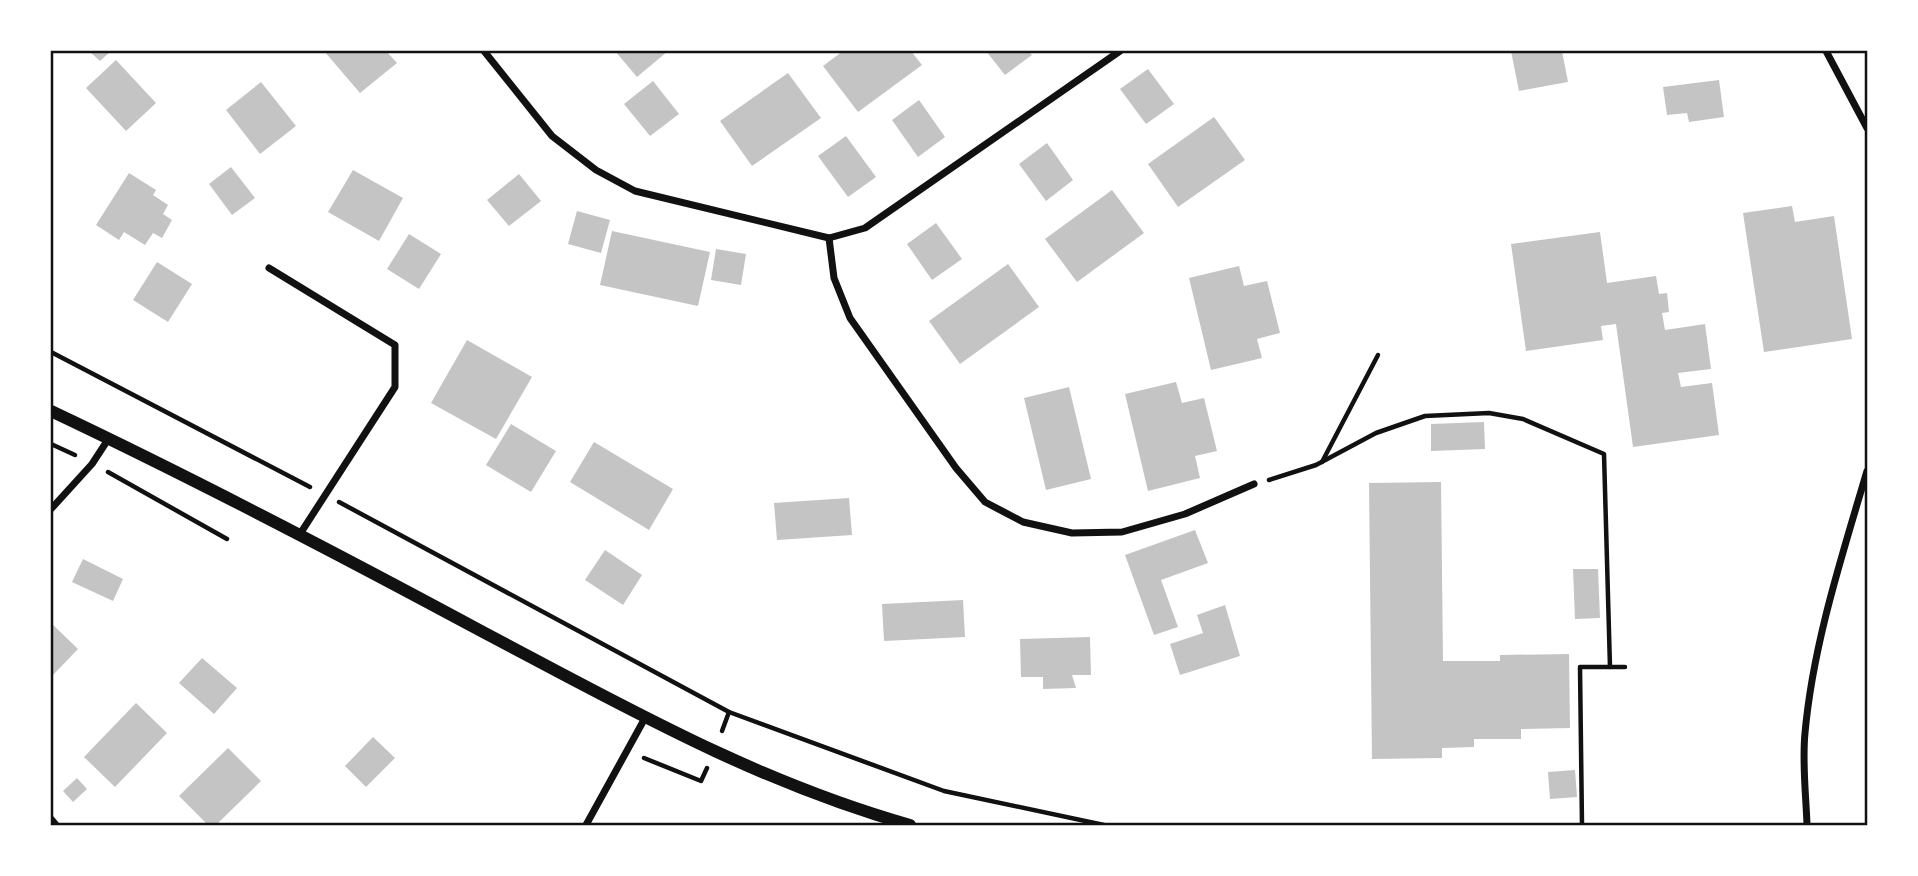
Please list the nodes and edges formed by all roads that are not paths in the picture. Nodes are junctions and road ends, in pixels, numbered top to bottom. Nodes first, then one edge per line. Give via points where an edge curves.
1 (484, 51) edge
2 (1119, 51) edge
3 (1826, 51) edge
4 (1867, 128) edge
5 (829, 238) junction
6 (269, 268) dead end
7 (51, 411) edge
8 (109, 438) junction
9 (1867, 471) edge
10 (1254, 484) road end
11 (51, 509) edge
12 (300, 534) junction
13 (645, 718) junction
14 (51, 819) edge
15 (56, 825) edge
16 (586, 825) edge
17 (910, 825) edge
18 (1807, 825) edge

1 - 5 street via 552,136 596,170 635,191
2 - 5 street via 864,228
3 - 4 street
5 - 10 street via 834,278 850,318 985,502 1023,523 1072,533 1122,532 1185,514
6 - 12 street via 395,345 395,387
7 - 8 street
8 - 11 street
8 - 12 street
9 - 18 street via 1816,664 1805,734
12 - 13 street
13 - 16 street
13 - 17 street via 762,773 848,807
14 - 15 street

